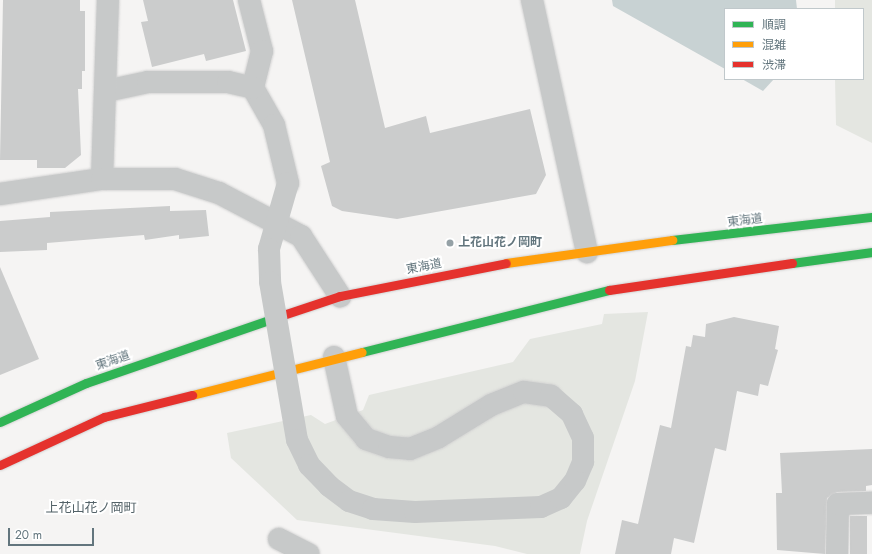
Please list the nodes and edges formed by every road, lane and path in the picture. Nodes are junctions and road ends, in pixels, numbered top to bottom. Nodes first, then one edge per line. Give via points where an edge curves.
1 (108, 0) edge
2 (249, 0) edge
3 (534, 1) edge
4 (253, 88) junction
5 (106, 91) junction
6 (102, 179) junction
7 (0, 194) edge
8 (872, 218) edge
9 (587, 252) junction
10 (872, 252) edge
11 (340, 296) junction
12 (334, 357) junction
13 (0, 422) edge
14 (0, 465) edge
15 (872, 503) edge
16 (279, 539) dead end
17 (308, 554) edge
18 (838, 554) edge

1 - 5 street
2 - 4 street via 262,51
3 - 9 street
4 - 5 street via 228,82 148,82
4 - 12 street, bridge via 274,125 288,183 269,249 271,290 297,440 309,465 349,501 373,509 415,512 541,508 561,498 576,481 583,462 583,438 572,414 552,396 524,392 491,405 439,437 410,449 389,447 366,439 347,416
5 - 6 street
6 - 7 street
6 - 11 street via 175,179 219,193 301,236
8 - 9 highway, 東海道
9 - 11 highway, 東海道 via 540,256
10 - 12 highway via 622,287
11 - 13 highway, 東海道 via 86,383
12 - 14 highway via 104,416
15 - 18 street via 838,504
16 - 17 street

